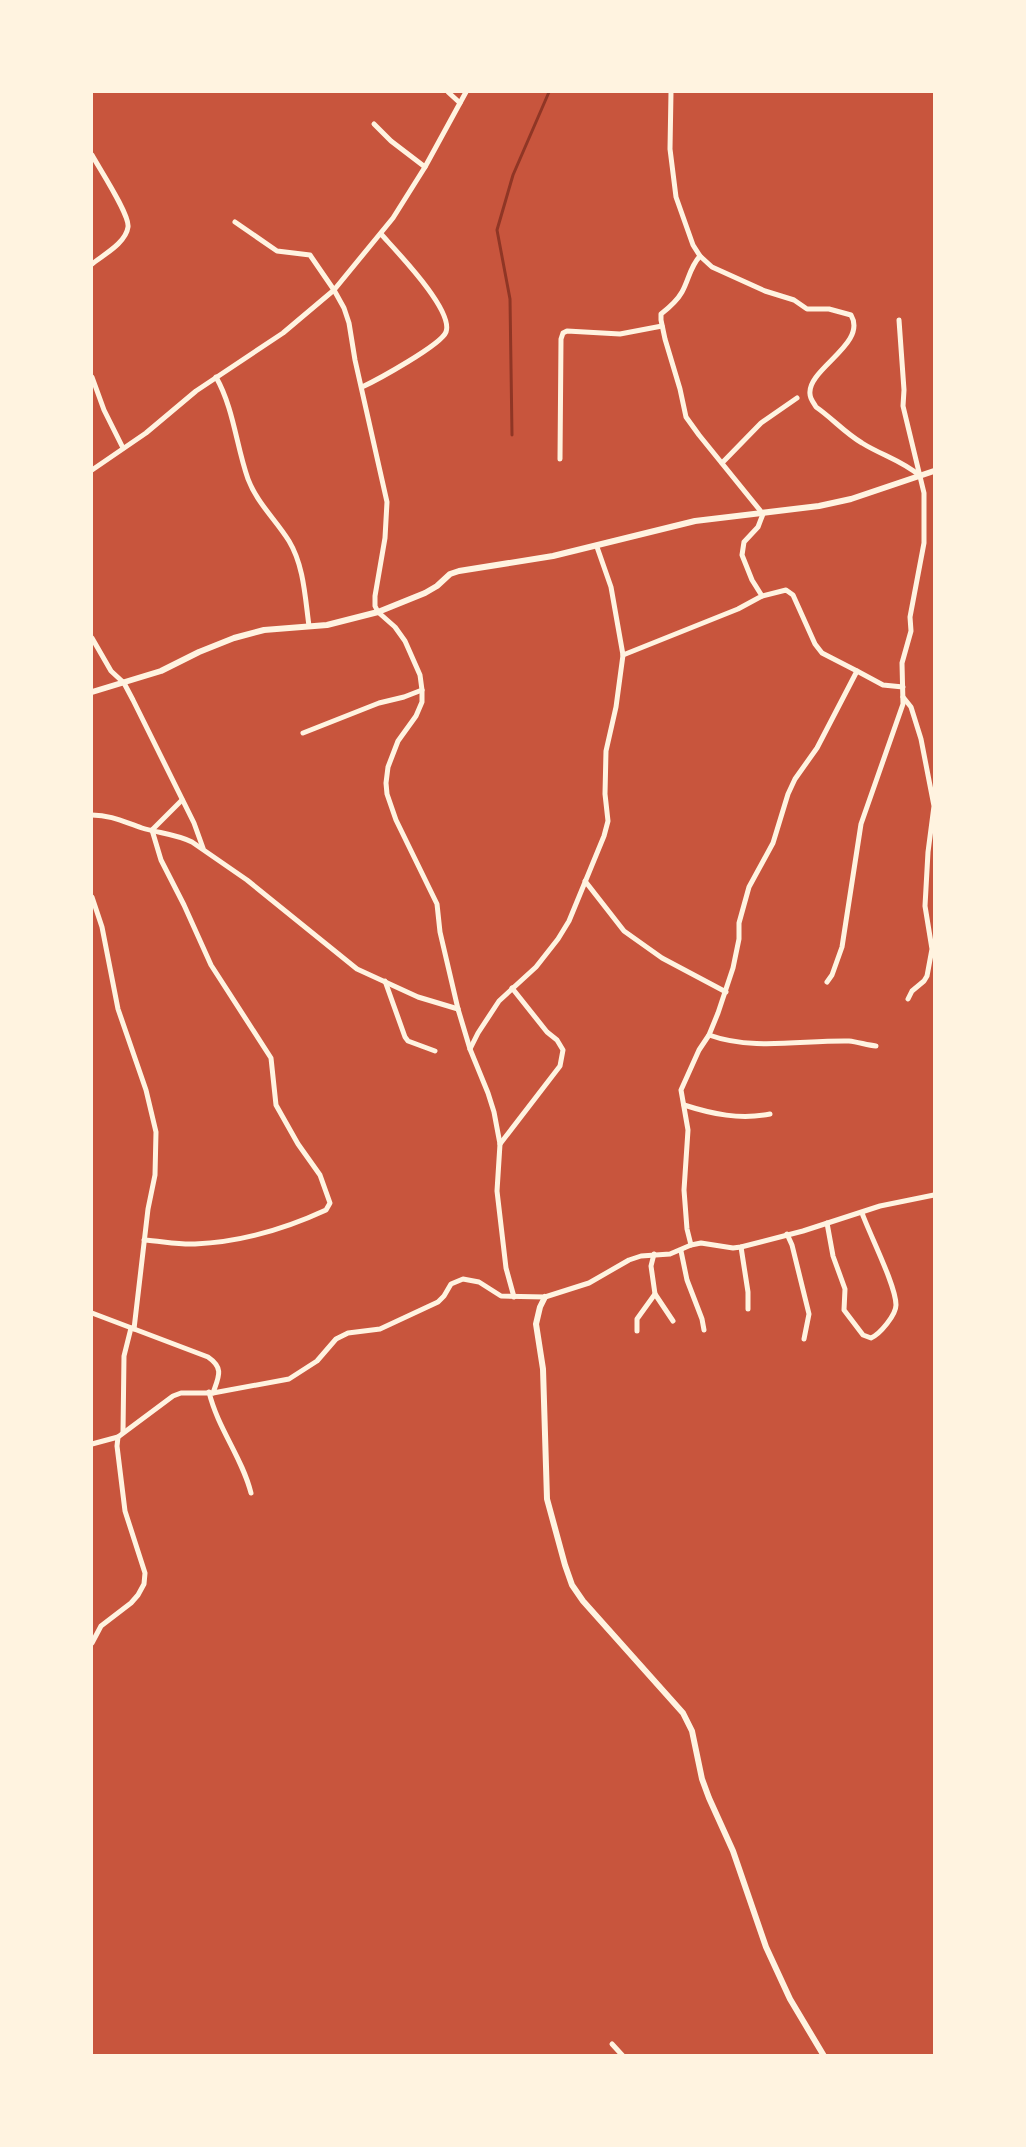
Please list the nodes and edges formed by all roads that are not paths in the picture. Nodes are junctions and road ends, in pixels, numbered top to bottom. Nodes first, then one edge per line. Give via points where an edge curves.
1 (448, 92) edge
2 (466, 92) edge
3 (671, 92) edge
4 (460, 103) junction
5 (374, 124) dead end
6 (92, 155) edge
7 (425, 167) junction
8 (235, 222) dead end
9 (381, 234) junction
10 (700, 256) junction
11 (92, 261) edge
12 (334, 290) junction
13 (899, 320) dead end
14 (662, 326) junction
15 (92, 377) edge
16 (216, 377) junction
17 (362, 387) junction
18 (797, 398) dead end
19 (123, 448) junction
20 (560, 459) dead end
21 (722, 463) junction
22 (92, 470) edge
23 (934, 471) edge
24 (920, 476) junction
25 (763, 514) junction
26 (597, 547) junction
27 (762, 596) junction
28 (378, 612) junction
29 (309, 626) junction
30 (92, 638) edge
31 (623, 655) junction
32 (857, 671) junction
33 (124, 683) junction
34 (903, 687) junction
35 (422, 690) junction
36 (92, 692) edge
37 (903, 696) junction
38 (303, 733) dead end
39 (182, 800) junction
40 (92, 815) edge
41 (152, 830) junction
42 (203, 848) junction
43 (585, 881) junction
44 (92, 897) edge
45 (93, 903) edge
46 (385, 981) junction
47 (827, 982) dead end
48 (512, 988) junction
49 (726, 992) junction
50 (908, 999) dead end
51 (458, 1009) junction
52 (709, 1035) junction
53 (876, 1046) dead end
54 (470, 1049) junction
55 (435, 1051) dead end
56 (684, 1105) junction
57 (770, 1114) dead end
58 (500, 1144) junction
59 (934, 1195) edge
60 (862, 1213) junction
61 (827, 1223) junction
62 (787, 1234) junction
63 (144, 1240) junction
64 (691, 1245) junction
65 (741, 1247) junction
66 (681, 1251) junction
67 (654, 1254) junction
68 (655, 1294) junction
69 (514, 1297) junction
70 (545, 1297) junction
71 (748, 1309) dead end
72 (92, 1313) edge
73 (673, 1321) dead end
74 (133, 1329) junction
75 (704, 1330) dead end
76 (637, 1331) dead end
77 (804, 1339) dead end
78 (211, 1393) junction
79 (121, 1435) junction
80 (92, 1444) edge
81 (251, 1493) dead end
82 (92, 1643) edge
83 (612, 2044) dead end
84 (623, 2055) edge
85 (824, 2055) edge

1 - 4 street
2 - 4 street
3 - 10 street via 670,149 676,197
4 - 7 street
5 - 7 street
6 - 11 street via 118,200 128,228 119,243
7 - 9 street
8 - 12 street via 277,251 310,255
9 - 12 street
9 - 17 street via 443,311 447,330 426,349
10 - 14 street via 682,293 662,314
10 - 24 street via 712,267 807,309 851,315 853,331 811,387 812,401 854,438 908,465
12 - 16 street via 283,333
12 - 17 street via 349,323
13 - 24 street via 903,406
14 - 20 street via 620,334 563,333
14 - 21 street via 686,417
15 - 19 street
16 - 19 street
16 - 29 street via 229,405 249,479 274,523 288,539 298,562
17 - 28 street via 387,502 375,596
18 - 21 street via 761,423
19 - 22 street
21 - 25 street
23 - 24 street
24 - 25 street via 851,499
24 - 34 street via 925,505 924,543 910,617 911,631 902,663
25 - 26 street via 695,521
25 - 27 street via 758,527 744,542 742,555
26 - 28 street via 459,571 425,593
26 - 31 street via 611,587
27 - 31 street
27 - 32 street via 786,590 793,595 822,653
28 - 29 street
28 - 35 street via 405,641 420,675
29 - 33 street via 264,630 234,638
30 - 33 street via 111,671
31 - 43 street via 606,751 608,821
32 - 34 street via 883,685
32 - 49 street via 817,748 795,779 773,843 749,886
33 - 36 street
33 - 39 street
34 - 37 street
35 - 38 street
35 - 51 street via 416,716 398,741 388,766 387,794 437,904
37 - 47 street via 861,824 842,947
37 - 50 street via 911,707 921,739 934,806 925,906 932,949 927,976
39 - 41 street
39 - 42 street
40 - 41 street
41 - 42 street via 183,837
41 - 63 street via 161,860 211,965 271,1058 276,1105 320,1174 330,1203 327,1210 310,1217 242,1239 194,1244
42 - 46 street via 357,969
43 - 48 street via 558,939
43 - 49 street via 624,931 662,958
44 - 45 street
45 - 63 street via 102,927 118,1009 156,1132 155,1175
46 - 51 street via 417,997
46 - 55 street via 405,1037
48 - 54 street via 487,1018
48 - 58 street via 563,1050 560,1066
49 - 52 street
51 - 54 street
52 - 53 street via 729,1042 758,1044 851,1041
52 - 56 street via 681,1090
54 - 58 street via 488,1093
56 - 57 street via 722,1116
56 - 64 street via 688,1130 684,1190
58 - 69 street via 497,1191 506,1268
59 - 60 street
60 - 61 street
60 - 61 street via 890,1280 896,1307 871,1338 863,1335 844,1310 845,1289
61 - 62 street
62 - 65 street
62 - 77 street via 809,1314
63 - 74 street
64 - 65 street
64 - 66 street
65 - 71 street
66 - 67 street
66 - 75 street
67 - 68 street via 651,1266
67 - 70 street via 629,1260 589,1283
68 - 73 street
68 - 76 street via 638,1319
69 - 70 street
69 - 78 street via 501,1296 479,1282 463,1279 451,1284 438,1302 381,1329 348,1333 336,1339 317,1361 288,1378
70 - 85 street via 536,1324 543,1369 547,1499 572,1585 683,1713 692,1731 702,1779 766,1947 790,1999
72 - 74 street
74 - 78 street via 217,1363 219,1371
74 - 79 street via 124,1356
78 - 79 street via 173,1396
78 - 81 street via 214,1411 237,1454
79 - 80 street
79 - 82 street via 117,1446 125,1511 145,1573 144,1584 131,1603 101,1626
83 - 84 street

